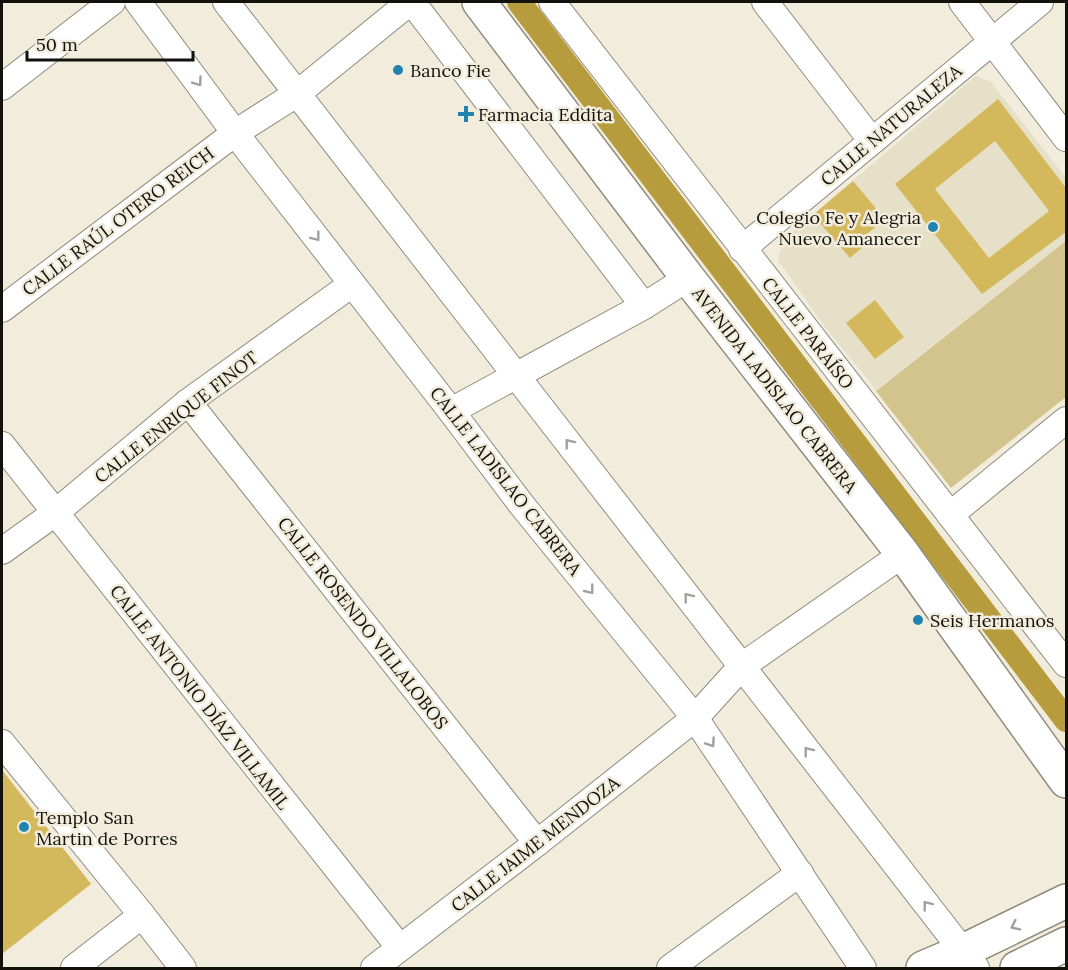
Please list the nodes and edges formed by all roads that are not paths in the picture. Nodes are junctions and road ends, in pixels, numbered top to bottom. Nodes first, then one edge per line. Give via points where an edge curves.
1 (111, 2) edge
2 (138, 2) edge
3 (226, 2) edge
4 (411, 2) edge
5 (479, 2) edge
6 (552, 2) edge
7 (765, 2) edge
8 (962, 2) edge
9 (1040, 2) edge
10 (992, 42) junction
11 (2, 87) edge
12 (298, 93) junction
13 (235, 133) junction
14 (1066, 138) edge
15 (872, 141) junction
16 (742, 249) junction
17 (688, 278) junction
18 (352, 284) junction
19 (644, 306) junction
20 (2, 309) edge
21 (517, 375) junction
22 (188, 402) junction
23 (451, 411) junction
24 (1066, 420) edge
25 (2, 445) edge
26 (55, 513) junction
27 (950, 515) junction
28 (2, 551) edge
29 (903, 554) junction
30 (1063, 652) edge
31 (742, 666) junction
32 (695, 718) junction
33 (2, 743) edge
34 (1066, 781) edge
35 (537, 843) junction
36 (800, 873) junction
37 (1066, 901) edge
38 (142, 915) junction
39 (1066, 944) edge
40 (400, 948) junction
41 (970, 960) edge
42 (74, 969) edge
43 (183, 969) edge
44 (374, 969) edge
45 (670, 969) edge
46 (863, 969) edge
47 (923, 969) edge
48 (1017, 969) edge

1 - 11 street
2 -> 13 street, CALLE LADISLAO CABRERA
3 - 12 street
4 - 12 street, CALLE RAÚL OTERO REICH
4 - 19 street
5 - 17 main road, AVENIDA LADISLAO CABRERA
6 - 16 street, CALLE PARAÍSO
7 - 15 street
8 - 10 street
9 - 10 street, CALLE NATURALEZA
10 - 14 street
10 - 15 street, CALLE NATURALEZA
12 - 13 street, CALLE RAÚL OTERO REICH
12 - 21 street
13 -> 18 street, CALLE LADISLAO CABRERA
13 - 20 street, CALLE RAÚL OTERO REICH
15 - 16 street, CALLE NATURALEZA
16 - 27 street, CALLE PARAÍSO
17 - 19 street
17 - 29 main road, AVENIDA LADISLAO CABRERA
18 - 22 street, CALLE ENRIQUE FINOT
18 - 23 street, CALLE LADISLAO CABRERA
19 - 21 street
21 - 23 street
31 -> 21 street
22 - 26 street, CALLE ENRIQUE FINOT
22 - 35 street, CALLE ROSENDO VILLALOBOS
23 -> 32 street, CALLE LADISLAO CABRERA via 521,504
24 - 27 street
25 - 26 street, CALLE ANTONIO DÍAZ VILLAMIL
26 - 28 street, CALLE ENRIQUE FINOT
26 - 40 street, CALLE ANTONIO DÍAZ VILLAMIL
27 - 30 street, CALLE PARAÍSO
29 - 31 street, CALLE JAIME MENDOZA
29 - 34 main road, AVENIDA LADISLAO CABRERA
31 - 32 street, CALLE JAIME MENDOZA
41 -> 31 street
32 - 35 street, CALLE JAIME MENDOZA
32 -> 36 street, CALLE LADISLAO CABRERA
33 - 38 street
35 - 40 street, CALLE JAIME MENDOZA
36 - 45 street
36 - 46 street, CALLE LADISLAO CABRERA
37 -> 41 main road
38 - 42 street
38 - 43 street
39 - 48 main road
40 - 44 street, CALLE JAIME MENDOZA
41 - 47 main road

